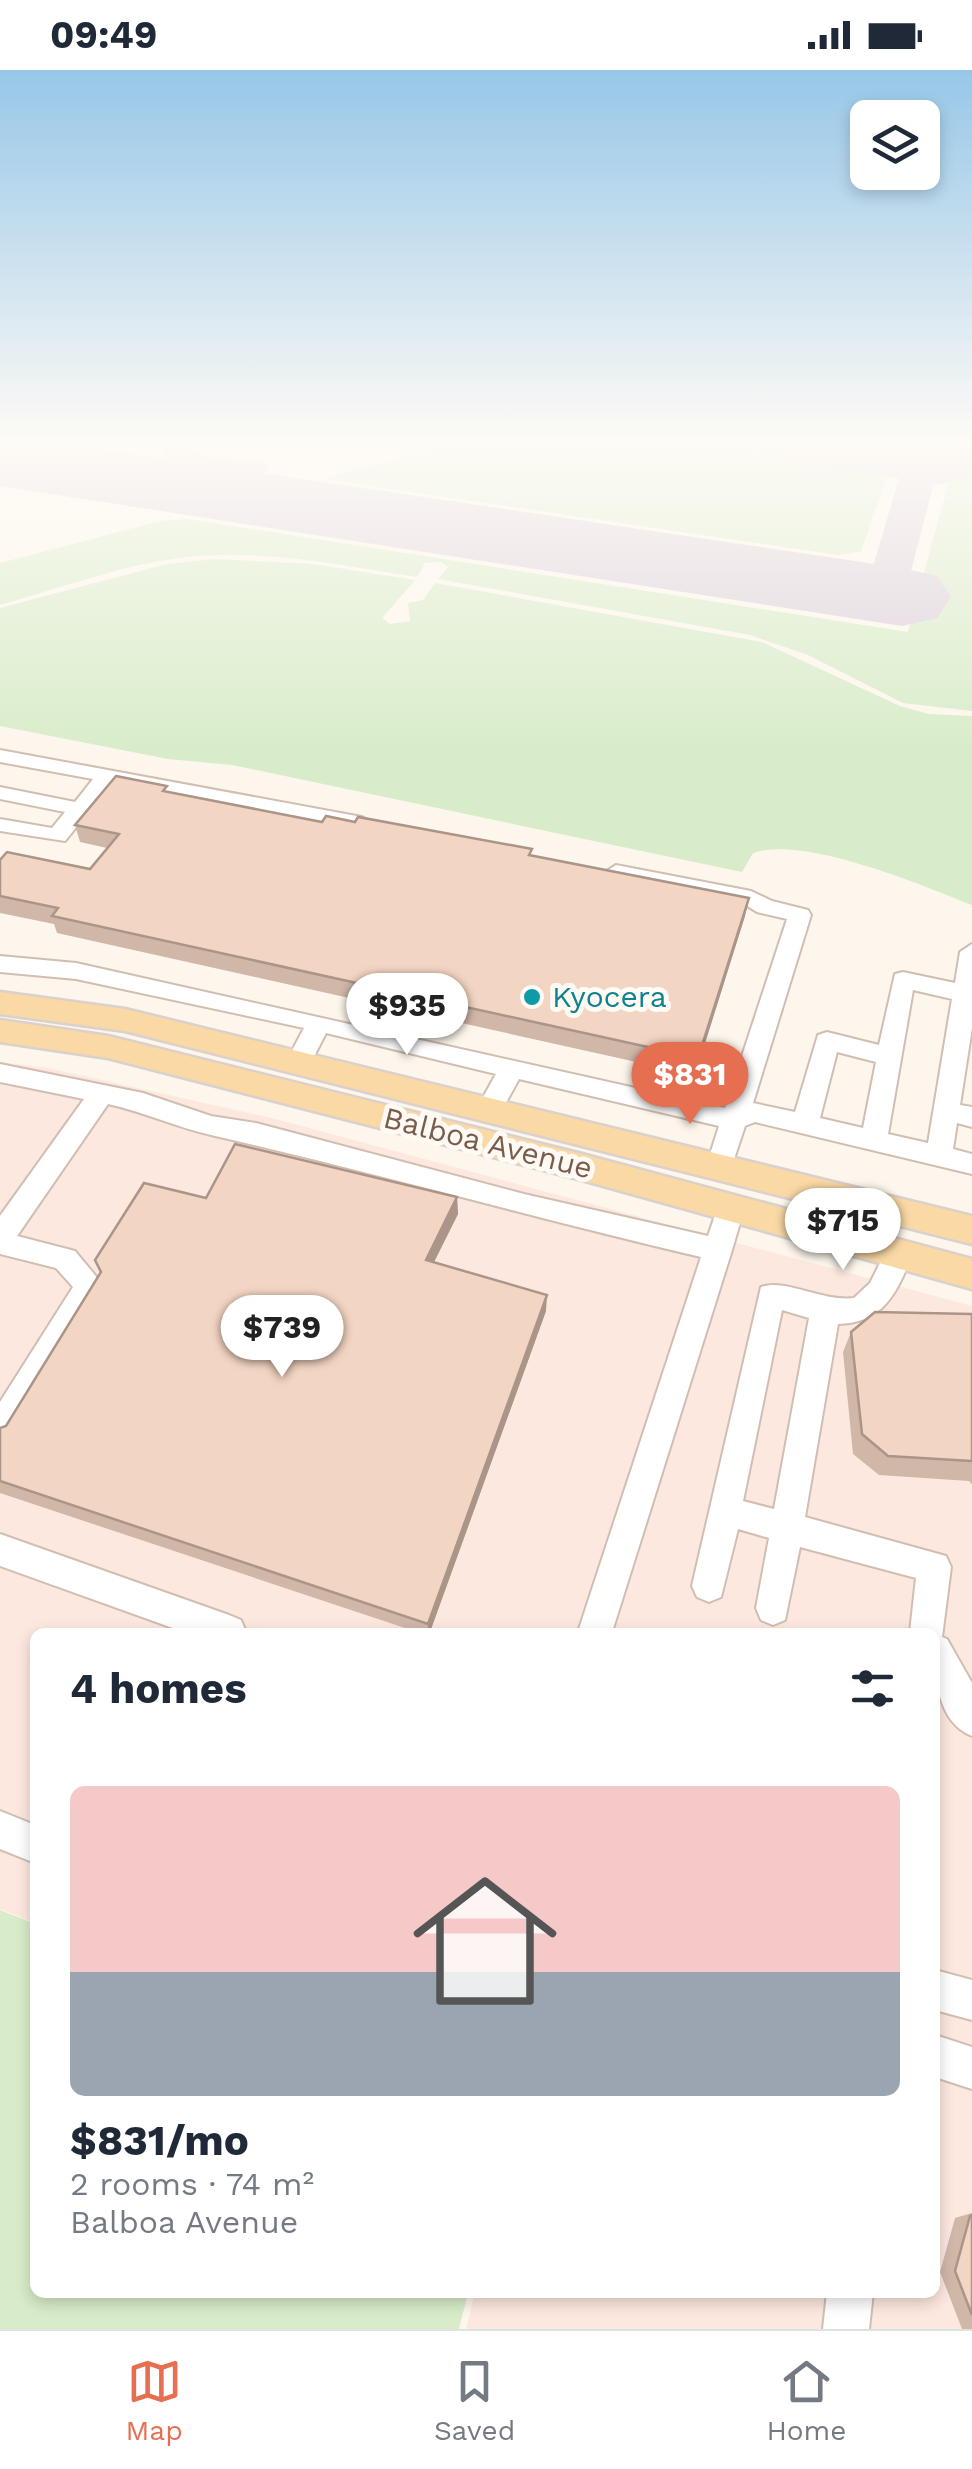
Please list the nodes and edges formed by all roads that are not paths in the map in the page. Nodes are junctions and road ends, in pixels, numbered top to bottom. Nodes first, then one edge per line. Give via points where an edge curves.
1 (0, 756) edge
2 (108, 776) junction
3 (0, 793) edge
4 (80, 809) junction
5 (0, 825) edge
6 (392, 829) edge
7 (600, 869) edge
8 (972, 952) edge
9 (0, 964) edge
10 (969, 994) edge
11 (0, 1002) edge
12 (319, 1023) junction
13 (0, 1031) edge
14 (966, 1033) edge
15 (190, 1052) junction
16 (890, 1056) junction
17 (298, 1064) junction
18 (512, 1068) junction
19 (962, 1072) edge
20 (0, 1073) edge
21 (101, 1095) junction
22 (489, 1110) junction
23 (959, 1114) edge
24 (733, 1120) junction
25 (805, 1124) junction
26 (874, 1141) junction
27 (939, 1156) junction
28 (972, 1164) edge
29 (719, 1167) junction
30 (732, 1206) junction
31 (888, 1210) junction
32 (972, 1230) edge
33 (0, 1241) edge
34 (718, 1250) junction
35 (898, 1255) junction
36 (972, 1274) edge
37 (825, 1310) junction
38 (0, 1430) edge
39 (725, 1510) junction
40 (787, 1528) junction
41 (0, 1550) edge
42 (709, 1586) dead end
43 (773, 1608) dead end
44 (218, 1628) edge
45 (596, 1628) edge
46 (926, 1628) edge
47 (940, 1660) edge
48 (972, 1718) edge
49 (0, 1830) edge
50 (30, 1842) edge
51 (940, 1991) edge
52 (972, 2000) edge
53 (849, 2298) edge
54 (846, 2329) edge

1 - 2 lane
2 - 4 lane
2 - 6 lane
3 - 4 lane
4 - 5 lane via 57,836
7 - 24 lane via 751,898 800,915
8 - 10 lane
9 - 12 lane via 76,971
10 - 14 lane
10 - 16 lane via 903,980
11 - 15 main road, Balboa Avenue via 124,1020
12 - 17 lane
12 - 18 lane
13 - 15 main road, Balboa Avenue
14 - 19 lane
15 - 17 main road, Balboa Avenue
15 - 30 main road, Balboa Avenue
16 - 25 lane via 827,1041
16 - 26 lane
17 - 22 main road, Balboa Avenue
18 - 22 lane
18 - 24 lane
19 - 23 lane
20 - 21 lane
21 - 33 lane
21 - 34 lane
22 - 29 main road, Balboa Avenue
23 - 27 lane
24 - 25 lane via 754,1112
24 - 29 lane
25 - 26 lane
26 - 27 lane
27 - 28 lane
29 - 31 main road, Balboa Avenue
30 - 31 main road via 743,1195
30 - 34 lane
30 - 35 main road, Balboa Avenue
31 - 32 main road, Balboa Avenue
33 - 38 lane via 66,1259 90,1286
34 - 45 lane
35 - 36 main road, Balboa Avenue
35 - 37 lane via 872,1304 842,1313
37 - 39 lane via 771,1296
37 - 40 lane
39 - 40 lane
39 - 42 lane
40 - 43 lane
40 - 46 lane via 934,1567
41 - 44 lane
47 - 48 lane
49 - 50 lane
51 - 52 lane
53 - 54 lane

